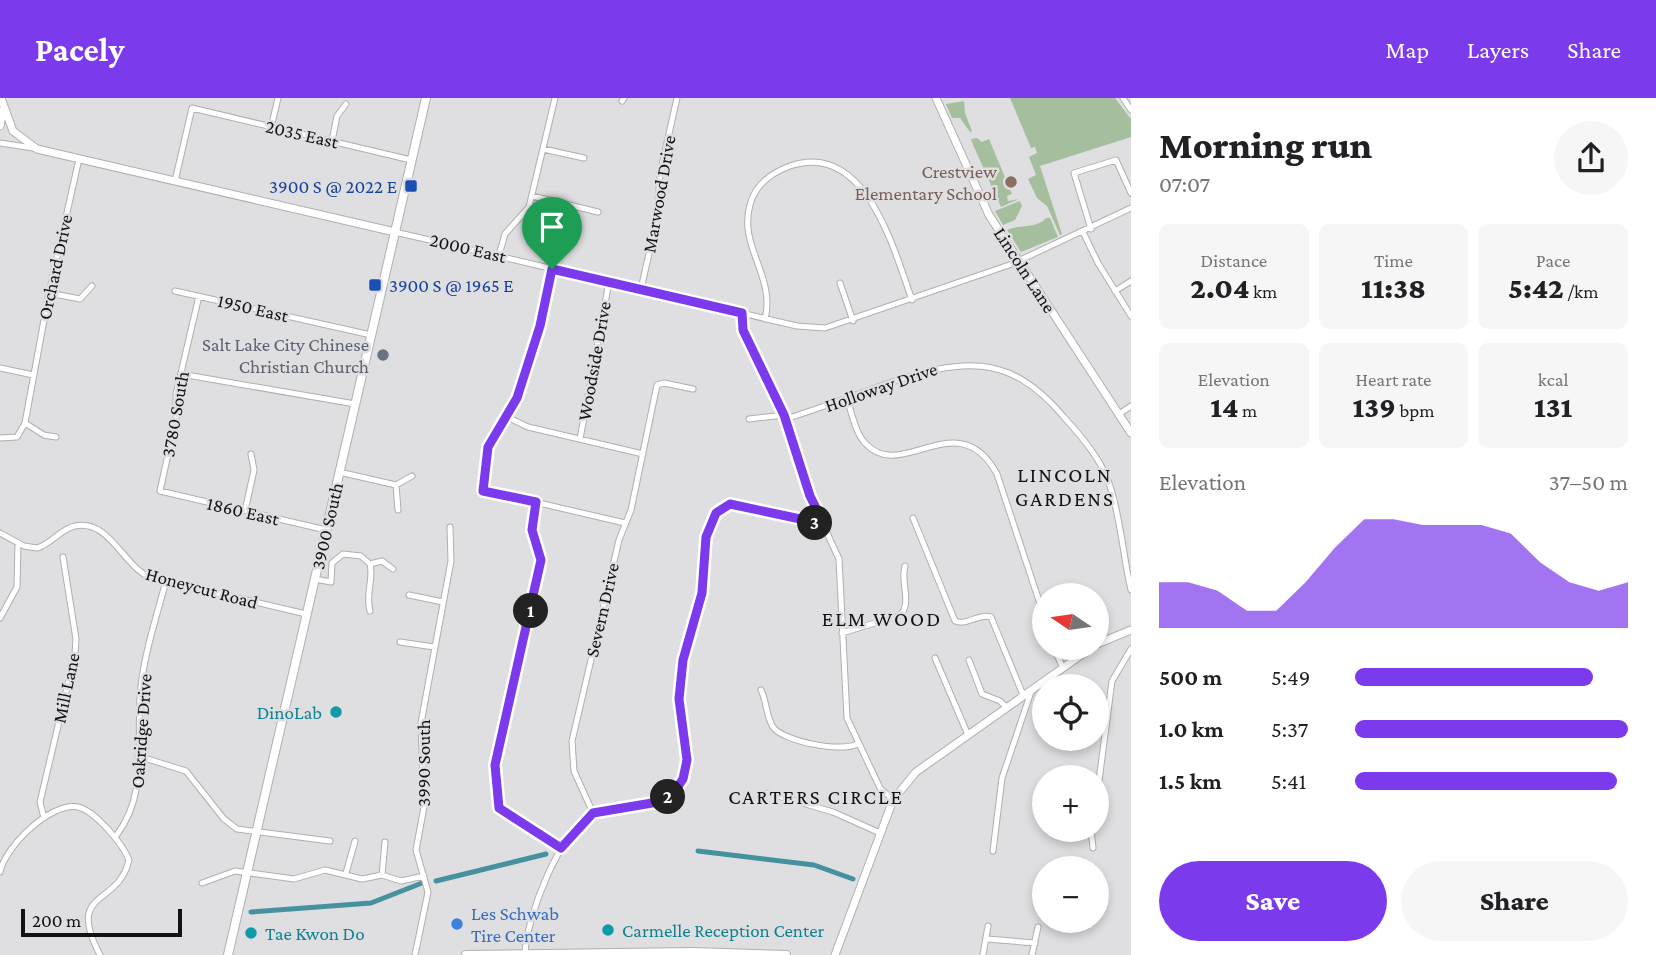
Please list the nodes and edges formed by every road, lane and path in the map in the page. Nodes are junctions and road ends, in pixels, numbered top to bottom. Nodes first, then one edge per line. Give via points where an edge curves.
1 (3, 98) edge
2 (278, 98) edge
3 (426, 98) edge
4 (555, 98) edge
5 (677, 98) edge
6 (936, 98) edge
7 (1123, 98) edge
8 (346, 104) dead end
9 (4, 109) junction
10 (1131, 110) edge
11 (0, 126) edge
12 (271, 128) junction
13 (332, 141) junction
14 (0, 143) edge
15 (33, 148) junction
16 (543, 149) junction
17 (584, 158) dead end
18 (79, 159) junction
19 (411, 160) junction
20 (175, 181) junction
21 (1131, 193) edge
22 (532, 196) junction
23 (1131, 208) edge
24 (598, 212) dead end
25 (1091, 229) junction
26 (395, 232) junction
27 (1083, 232) junction
28 (499, 255) junction
29 (1018, 261) junction
30 (552, 269) junction
31 (1131, 281) edge
32 (609, 282) junction
33 (840, 283) dead end
34 (92, 286) dead end
35 (641, 289) junction
36 (176, 291) dead end
37 (1115, 291) junction
38 (49, 293) junction
39 (199, 296) junction
40 (912, 300) junction
41 (742, 313) junction
42 (1131, 316) edge
43 (765, 319) junction
44 (853, 321) junction
45 (371, 335) junction
46 (0, 368) edge
47 (181, 374) junction
48 (33, 375) junction
49 (694, 389) dead end
50 (847, 399) junction
51 (355, 404) junction
52 (1131, 407) edge
53 (1119, 414) junction
54 (505, 416) junction
55 (785, 417) junction
56 (749, 419) dead end
57 (25, 423) junction
58 (1131, 433) edge
59 (56, 437) dead end
60 (0, 438) edge
61 (580, 439) junction
62 (251, 454) dead end
63 (643, 454) junction
64 (339, 472) junction
65 (412, 475) dead end
66 (396, 485) junction
67 (160, 491) joint
68 (536, 502) junction
69 (398, 510) dead end
70 (245, 511) junction
71 (913, 518) dead end
72 (625, 523) junction
73 (824, 524) junction
74 (450, 527) dead end
75 (326, 530) junction
76 (0, 533) edge
77 (18, 543) junction
78 (63, 558) dead end
79 (370, 564) junction
80 (905, 566) dead end
81 (393, 569) dead end
82 (315, 579) junction
83 (166, 581) junction
84 (1033, 583) edge
85 (1131, 590) edge
86 (409, 594) dead end
87 (443, 602) junction
88 (370, 611) dead end
89 (306, 614) junction
90 (0, 618) edge
91 (1131, 630) edge
92 (842, 633) junction
93 (1110, 639) edge
94 (400, 642) dead end
95 (433, 647) junction
96 (1131, 649) edge
97 (935, 657) dead end
98 (969, 660) dead end
99 (1059, 660) edge
100 (1072, 660) edge
101 (1062, 666) junction
102 (1052, 674) edge
103 (1032, 689) joint
104 (761, 690) dead end
105 (1023, 695) junction
106 (1006, 707) junction
107 (968, 735) junction
108 (857, 744) junction
109 (138, 756) junction
110 (1101, 765) edge
111 (768, 793) dead end
112 (894, 800) junction
113 (593, 813) junction
114 (44, 818) junction
115 (256, 833) junction
116 (880, 833) junction
117 (116, 836) junction
118 (330, 841) dead end
119 (355, 841) dead end
120 (386, 842) dead end
121 (1092, 842) edge
122 (561, 848) junction
123 (1093, 848) dead end
124 (993, 851) dead end
125 (247, 872) junction
126 (0, 873) edge
127 (346, 873) junction
128 (382, 875) junction
129 (424, 876) junction
130 (202, 883) dead end
131 (988, 926) dead end
132 (1037, 933) edge
133 (987, 939) junction
134 (1035, 943) junction
135 (525, 954) edge
136 (746, 954) edge
137 (100, 955) edge
138 (228, 955) edge
139 (415, 955) edge
140 (466, 955) edge
141 (786, 955) edge
142 (835, 955) edge
143 (983, 955) edge
144 (1032, 955) edge

1 - 9 street
2 - 12 street
3 - 19 main road, 3900 South
4 - 16 street
5 - 35 street, Marwood Drive
6 - 29 street, Lincoln Lane via 983,205
7 - 10 street
8 - 13 street via 337,116
9 - 11 street
9 - 15 street via 13,131
12 - 13 street, 2035 East
12 - 20 street, 2035 East via 192,108
13 - 19 street, 2035 East
14 - 15 street, 2000 East
15 - 18 street, 2000 East
16 - 17 street
16 - 22 street
18 - 20 street, 2000 East
18 - 38 street, Orchard Drive
19 - 26 main road, 3900 South
20 - 26 street, 2000 East
21 - 25 street via 1116,160 1074,173
22 - 24 street
22 - 28 street via 525,215 505,234
23 - 25 street, 2000 East
25 - 27 street, 2000 East
26 - 28 street, 2000 East
26 - 45 main road, 3900 South
27 - 29 street, 2000 East
27 - 37 street
28 - 30 street, 2000 East
29 - 40 street, 2000 East
29 - 53 street, Lincoln Lane
30 - 32 street, 2000 East
30 - 54 street via 534,345 517,398
31 - 37 street
32 - 35 street, 2000 East
32 - 61 street, Woodside Drive
33 - 44 street
34 - 38 street via 80,299
35 - 41 street, 2000 East
36 - 39 street, 1950 East
37 - 42 street
38 - 48 street, Orchard Drive
39 - 45 street, 1950 East
39 - 47 street, 3780 South
40 - 43 street via 875,206 844,173 808,162 773,174 756,190 750,204 748,235 767,286
40 - 44 street, 2000 East
41 - 43 street, 2000 East
41 - 55 street via 743,330
43 - 44 street, 2000 East via 817,328
45 - 51 main road, 3900 South
46 - 48 street
47 - 51 street
47 - 67 street, 3780 South
48 - 57 street, Orchard Drive
49 - 63 street, Severn Drive via 659,383
50 - 55 street, Holloway Drive
50 - 84 street via 863,442 876,452 894,456 946,442 967,445 986,457 997,474
50 - 85 street, Holloway Drive via 950,365 991,367 1026,382 1073,427 1104,473 1114,499
51 - 64 main road, 3900 South
52 - 53 street
53 - 58 street, Lincoln Lane
54 - 61 street via 521,425
54 - 68 street via 488,447 483,491
55 - 56 street, Holloway Drive
55 - 73 street via 810,496
57 - 59 street
57 - 60 street via 18,437
61 - 63 street
62 - 70 street via 254,470
63 - 72 street, Severn Drive
64 - 66 street
64 - 75 main road, 3900 South
65 - 66 street
66 - 69 street
67 - 70 street, 1860 East
68 - 72 street
68 - 122 street via 532,530 541,566 498,752 496,780 499,808
70 - 75 street, 1860 East
71 - 105 street via 955,621 990,617
72 - 113 street, Severn Drive via 572,741 574,771
73 - 92 street via 839,559
73 - 113 street via 730,504 716,513 706,537 702,593 683,660 679,699 687,760 683,779 672,795 658,802
74 - 87 street, 3990 South via 452,554
75 - 82 main road, 3900 South
76 - 77 street
77 - 83 street, Honeycut Road via 41,548 70,527 92,527 107,536 138,571
77 - 90 street via 17,587
78 - 114 street, Mill Lane via 75,654 40,802
79 - 81 street via 386,562
79 - 82 street via 361,556 343,554 332,564 331,582
79 - 88 street
80 - 92 street via 906,604 901,615
82 - 89 main road, 3900 South
83 - 89 street, Honeycut Road
83 - 109 street, Oakridge Drive via 141,683
86 - 87 street
87 - 95 street, 3990 South
89 - 115 main road, 3900 South
91 - 93 street
92 - 108 street via 844,702
94 - 95 street
95 - 129 street, 3990 South via 420,737 424,807 416,844
96 - 110 street via 1112,681
97 - 107 street
98 - 106 street via 982,694
99 - 101 street
100 - 101 street
101 - 102 street
103 - 105 street
103 - 124 street via 1002,778
104 - 108 street via 772,725 780,734 841,749
105 - 106 street
106 - 107 street
107 - 112 street via 916,772
108 - 112 street via 880,788
109 - 115 street via 186,771 229,824
109 - 117 street, Oakridge Drive via 135,806
111 - 116 street via 833,812
112 - 116 street
113 - 122 street
114 - 117 street via 80,808
114 - 126 street via 11,848
115 - 118 street
115 - 125 main road, 3900 South
116 - 142 street
117 - 137 street via 129,860 127,870 117,885 93,903 87,923
119 - 127 street
120 - 128 street
121 - 123 street
122 - 135 street via 533,912
125 - 127 street via 294,879 325,870
125 - 130 street via 229,872
125 - 138 main road, 3900 South
127 - 128 street via 362,879
128 - 129 street via 404,882
129 - 139 street, 3990 South via 428,892
131 - 133 street
132 - 134 street
133 - 134 street
133 - 143 street
134 - 144 street
135 - 136 main road
135 - 140 main road
136 - 141 main road

